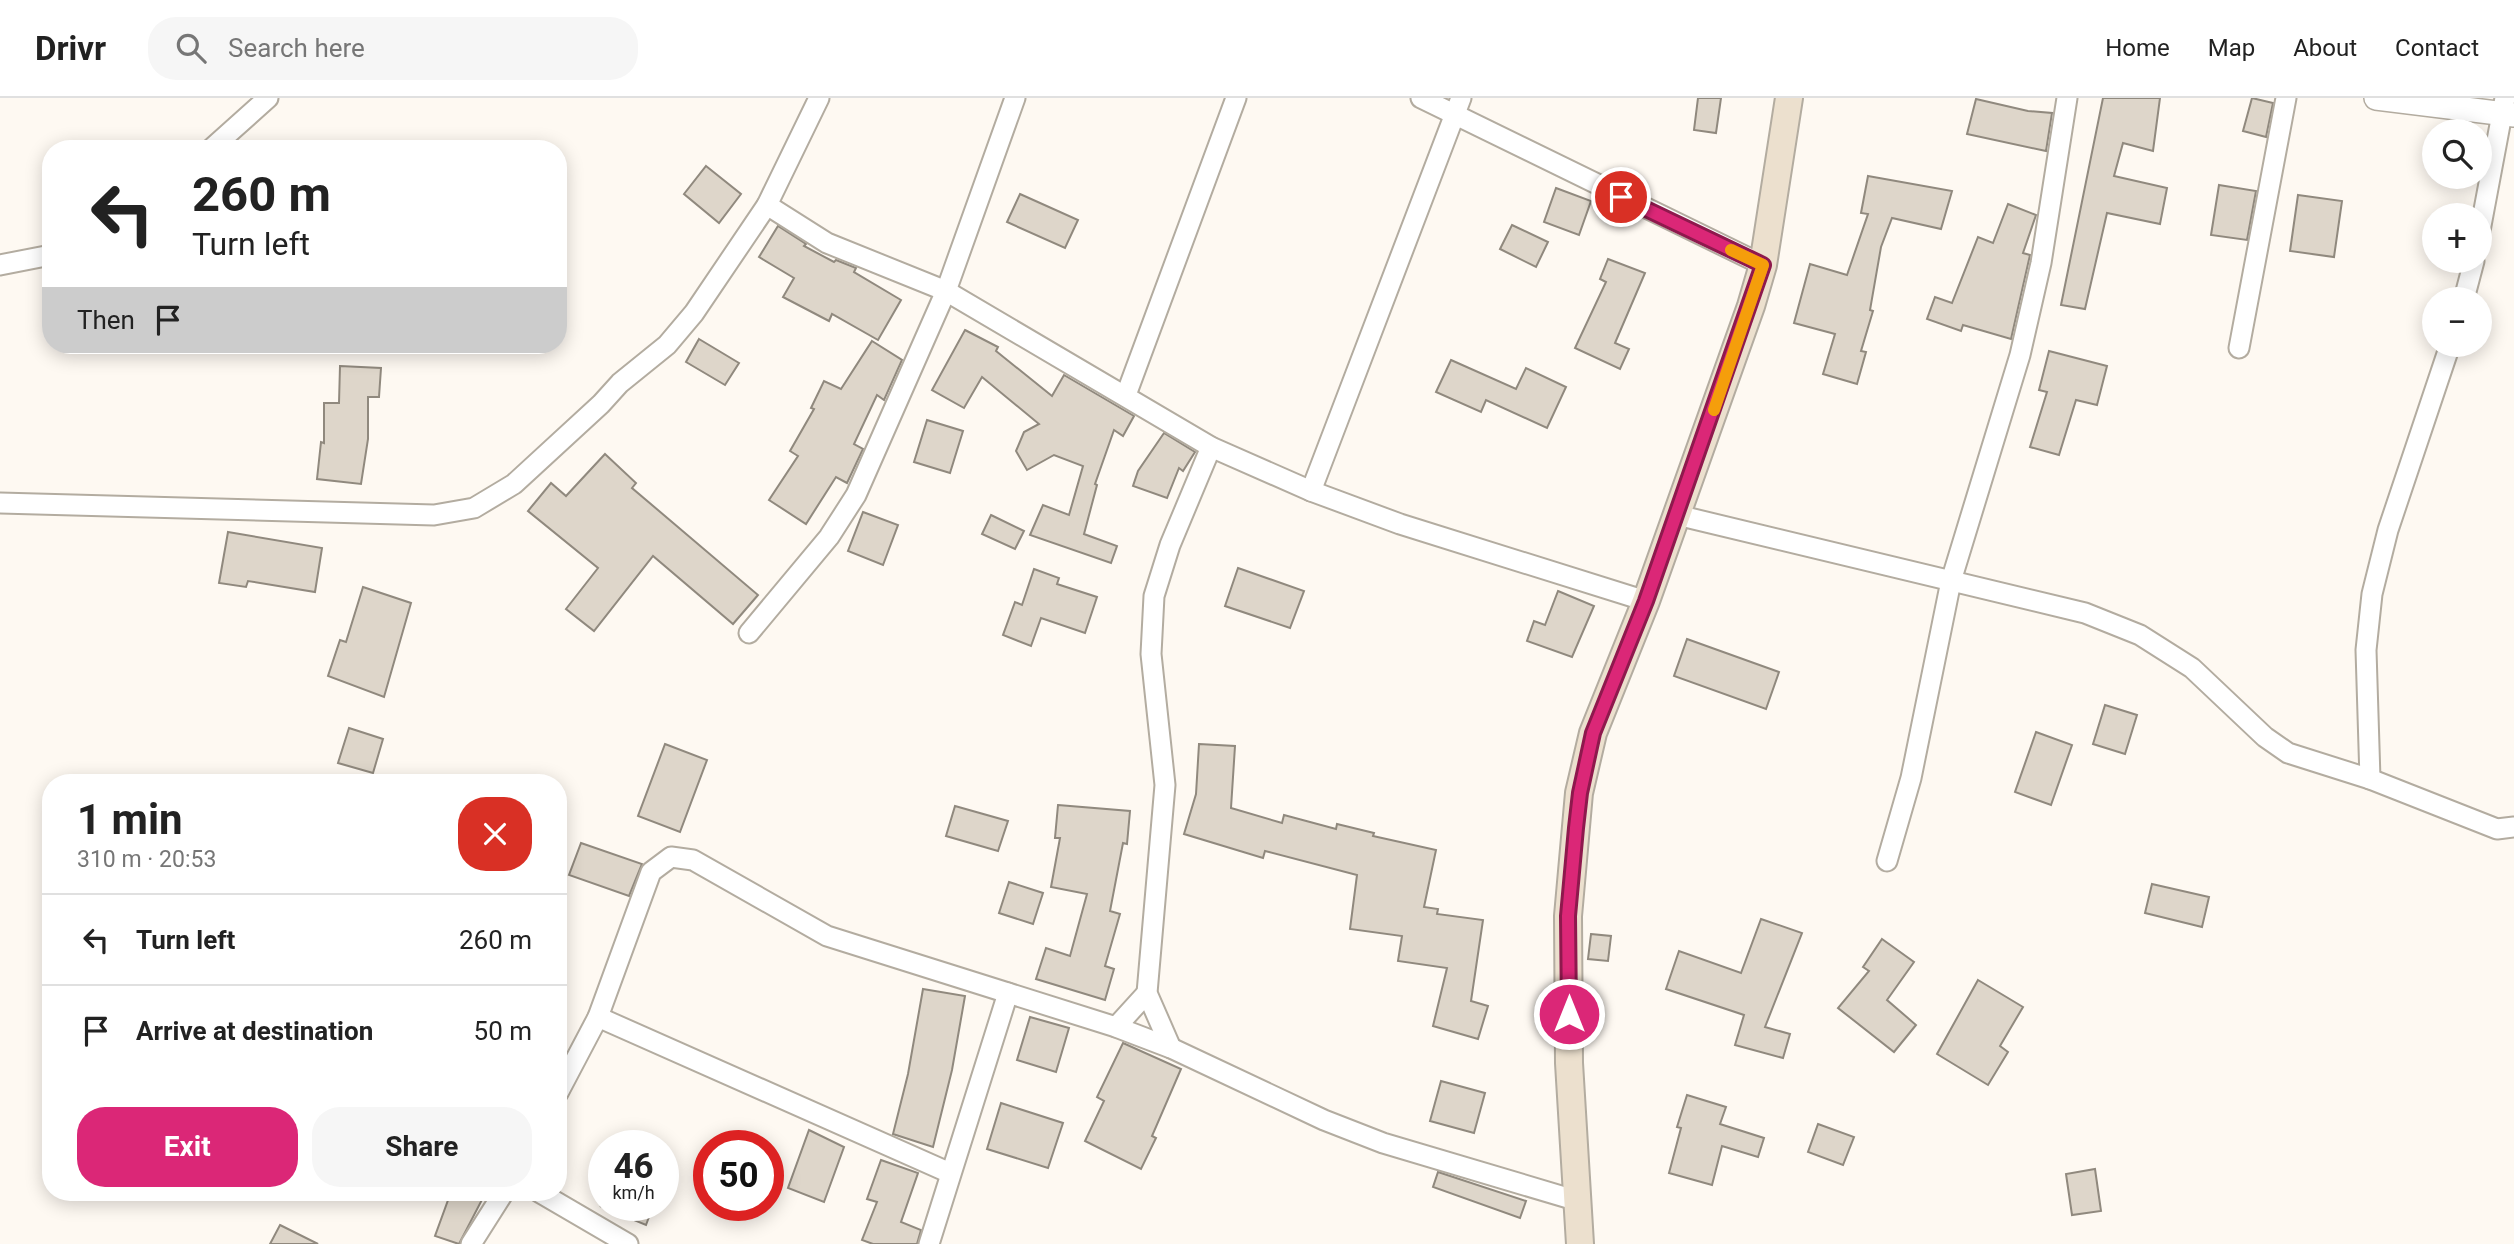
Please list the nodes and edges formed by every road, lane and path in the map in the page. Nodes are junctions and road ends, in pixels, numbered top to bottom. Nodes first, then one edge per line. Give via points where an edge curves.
1 (268, 98) edge
2 (819, 98) edge
3 (1015, 98) edge
4 (1236, 98) edge
5 (1421, 98) edge
6 (1789, 98) edge
7 (2067, 98) edge
8 (2286, 98) edge
9 (2376, 98) edge
10 (1459, 107) edge
11 (2507, 109) edge
12 (221, 140) edge
13 (2486, 203) edge
14 (767, 205) junction
15 (42, 257) edge
16 (0, 265) edge
17 (1763, 265) junction
18 (946, 291) junction
19 (2239, 348) dead end
20 (2446, 357) edge
21 (1126, 395) junction
22 (1211, 447) junction
23 (1311, 491) junction
24 (0, 503) edge
25 (1677, 515) junction
26 (1951, 581) junction
27 (1646, 601) junction
28 (749, 633) dead end
29 (2371, 779) junction
30 (2514, 827) edge
31 (1887, 861) dead end
32 (1008, 993) junction
33 (1147, 993) junction
34 (598, 1017) junction
35 (1116, 1027) junction
36 (1171, 1048) junction
37 (567, 1076) edge
38 (950, 1173) junction
39 (498, 1201) edge
40 (554, 1201) edge
41 (1578, 1201) junction
42 (471, 1244) edge
43 (628, 1244) edge
44 (929, 1244) edge
45 (1580, 1244) edge

1 - 12 street
2 - 14 street
3 - 18 street
4 - 21 street
5 - 10 street
6 - 17 main road
7 - 26 street via 2041,263 2020,355
8 - 19 street
9 - 11 street
10 - 17 street
10 - 23 street
11 - 13 street
14 - 18 street via 827,243
14 - 24 street via 667,345 514,484 474,508 434,515
15 - 16 street
17 - 25 main road
18 - 21 street
18 - 28 street via 856,495 829,537
20 - 29 street via 2388,530 2372,594 2366,650
21 - 22 street
22 - 23 street
22 - 33 street via 1154,596 1151,654 1165,785
23 - 27 street via 1400,524
25 - 26 street
25 - 27 main road
26 - 29 street via 2085,613 2140,635 2192,668 2264,737 2288,753
26 - 31 street via 1911,778
27 - 41 main road via 1593,733 1578,805 1568,916 1569,1063
29 - 30 street via 2497,829
32 - 34 street via 827,936 693,860 671,857 651,872
32 - 35 street
32 - 38 street
33 - 35 street
33 - 36 street
34 - 37 street
34 - 38 street
35 - 36 street
36 - 41 street via 1383,1143
38 - 44 street
39 - 42 street
40 - 43 street
41 - 45 main road

